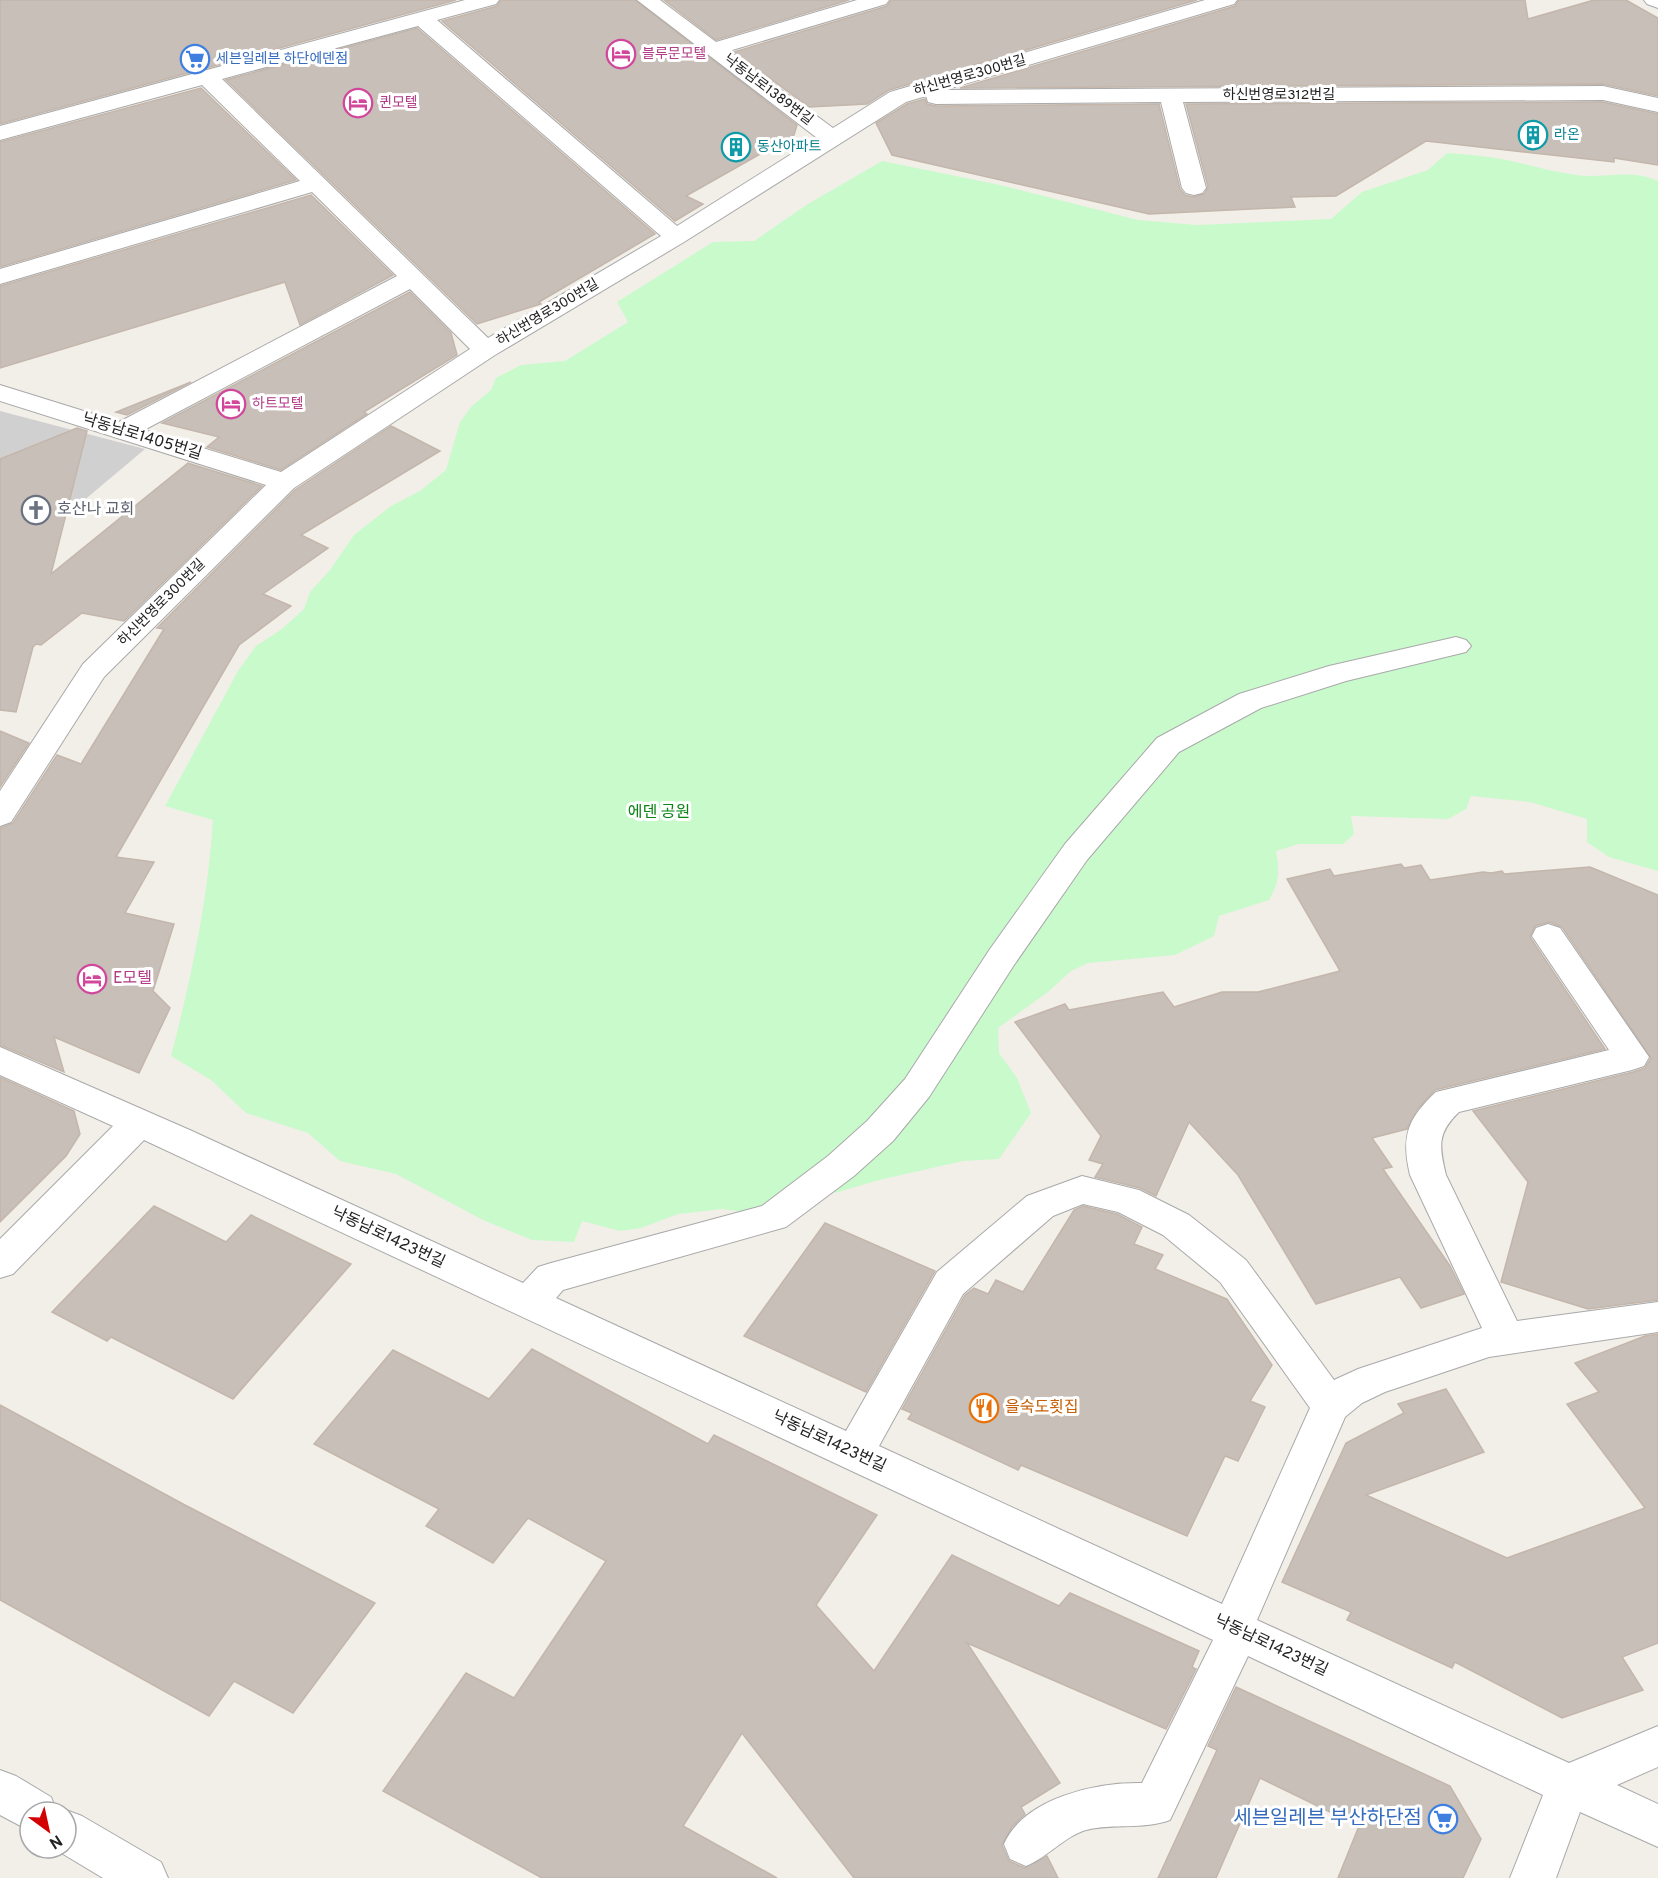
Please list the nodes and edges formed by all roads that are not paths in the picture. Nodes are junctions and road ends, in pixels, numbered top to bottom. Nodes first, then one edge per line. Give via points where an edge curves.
1 (489, 0) edge
2 (647, 0) edge
3 (879, 0) edge
4 (1227, 0) edge
5 (422, 18) junction
6 (714, 49) junction
7 (207, 77) junction
8 (1170, 95) junction
9 (898, 97) junction
10 (1658, 105) edge
11 (0, 133) edge
12 (831, 138) junction
13 (315, 184) junction
14 (1194, 188) dead end
15 (676, 237) junction
16 (0, 277) edge
17 (412, 278) junction
18 (486, 350) junction
19 (0, 393) edge
20 (122, 431) junction
21 (284, 482) junction
22 (1456, 646) dead end
23 (0, 814) edge
24 (1548, 936) dead end
25 (0, 1060) edge
26 (139, 1123) junction
27 (0, 1263) edge
28 (528, 1303) junction
29 (1658, 1317) edge
30 (1506, 1337) junction
31 (1330, 1406) junction
32 (854, 1454) junction
33 (1235, 1630) junction
34 (1658, 1746) edge
35 (1569, 1784) junction
36 (0, 1791) edge
37 (18, 1802) edge
38 (1658, 1826) edge
39 (78, 1838) edge
40 (1026, 1844) dead end
41 (145, 1878) edge
42 (1533, 1878) edge

1 - 5 street
2 - 6 street, 낙동남로1389번길
3 - 6 street
4 - 9 street, 하신번영로300번길
5 - 7 street
5 - 15 street
6 - 12 street, 낙동남로1389번길
7 - 11 street
7 - 13 street
8 - 9 street, 하신번영로312번길
8 - 10 street, 하신번영로312번길 via 1603,93
8 - 14 street
9 - 12 street, 하신번영로300번길
12 - 15 street, 하신번영로300번길
13 - 16 street
13 - 17 street
15 - 18 street, 하신번영로300번길
17 - 18 street
17 - 20 street
18 - 21 street, 하신번영로300번길
19 - 20 street, 낙동남로1405번길
20 - 21 street, 낙동남로1405번길
21 - 23 street, 하신번영로300번길 via 93,671
22 - 28 street via 1339,673 1250,701 1168,746 1076,852 917,1088 880,1131 841,1166 773,1217 551,1278
24 - 30 street via 1632,1057 1448,1101 1423,1130 1422,1153 1428,1175
25 - 26 street, 낙동남로1423번길
26 - 27 street
26 - 28 street, 낙동남로1423번길
28 - 32 street, 낙동남로1423번길
29 - 30 street
30 - 31 street via 1372,1380
31 - 32 street via 1233,1271 1176,1225 1125,1200 1082,1190 1040,1206 950,1283
31 - 33 street
32 - 33 street, 낙동남로1423번길
33 - 35 street, 낙동남로1423번길
33 - 40 street via 1154,1805 1129,1803 1073,1813
34 - 35 street
35 - 38 street, 낙동남로1423번길
35 - 42 street
36 - 37 street
39 - 41 street

